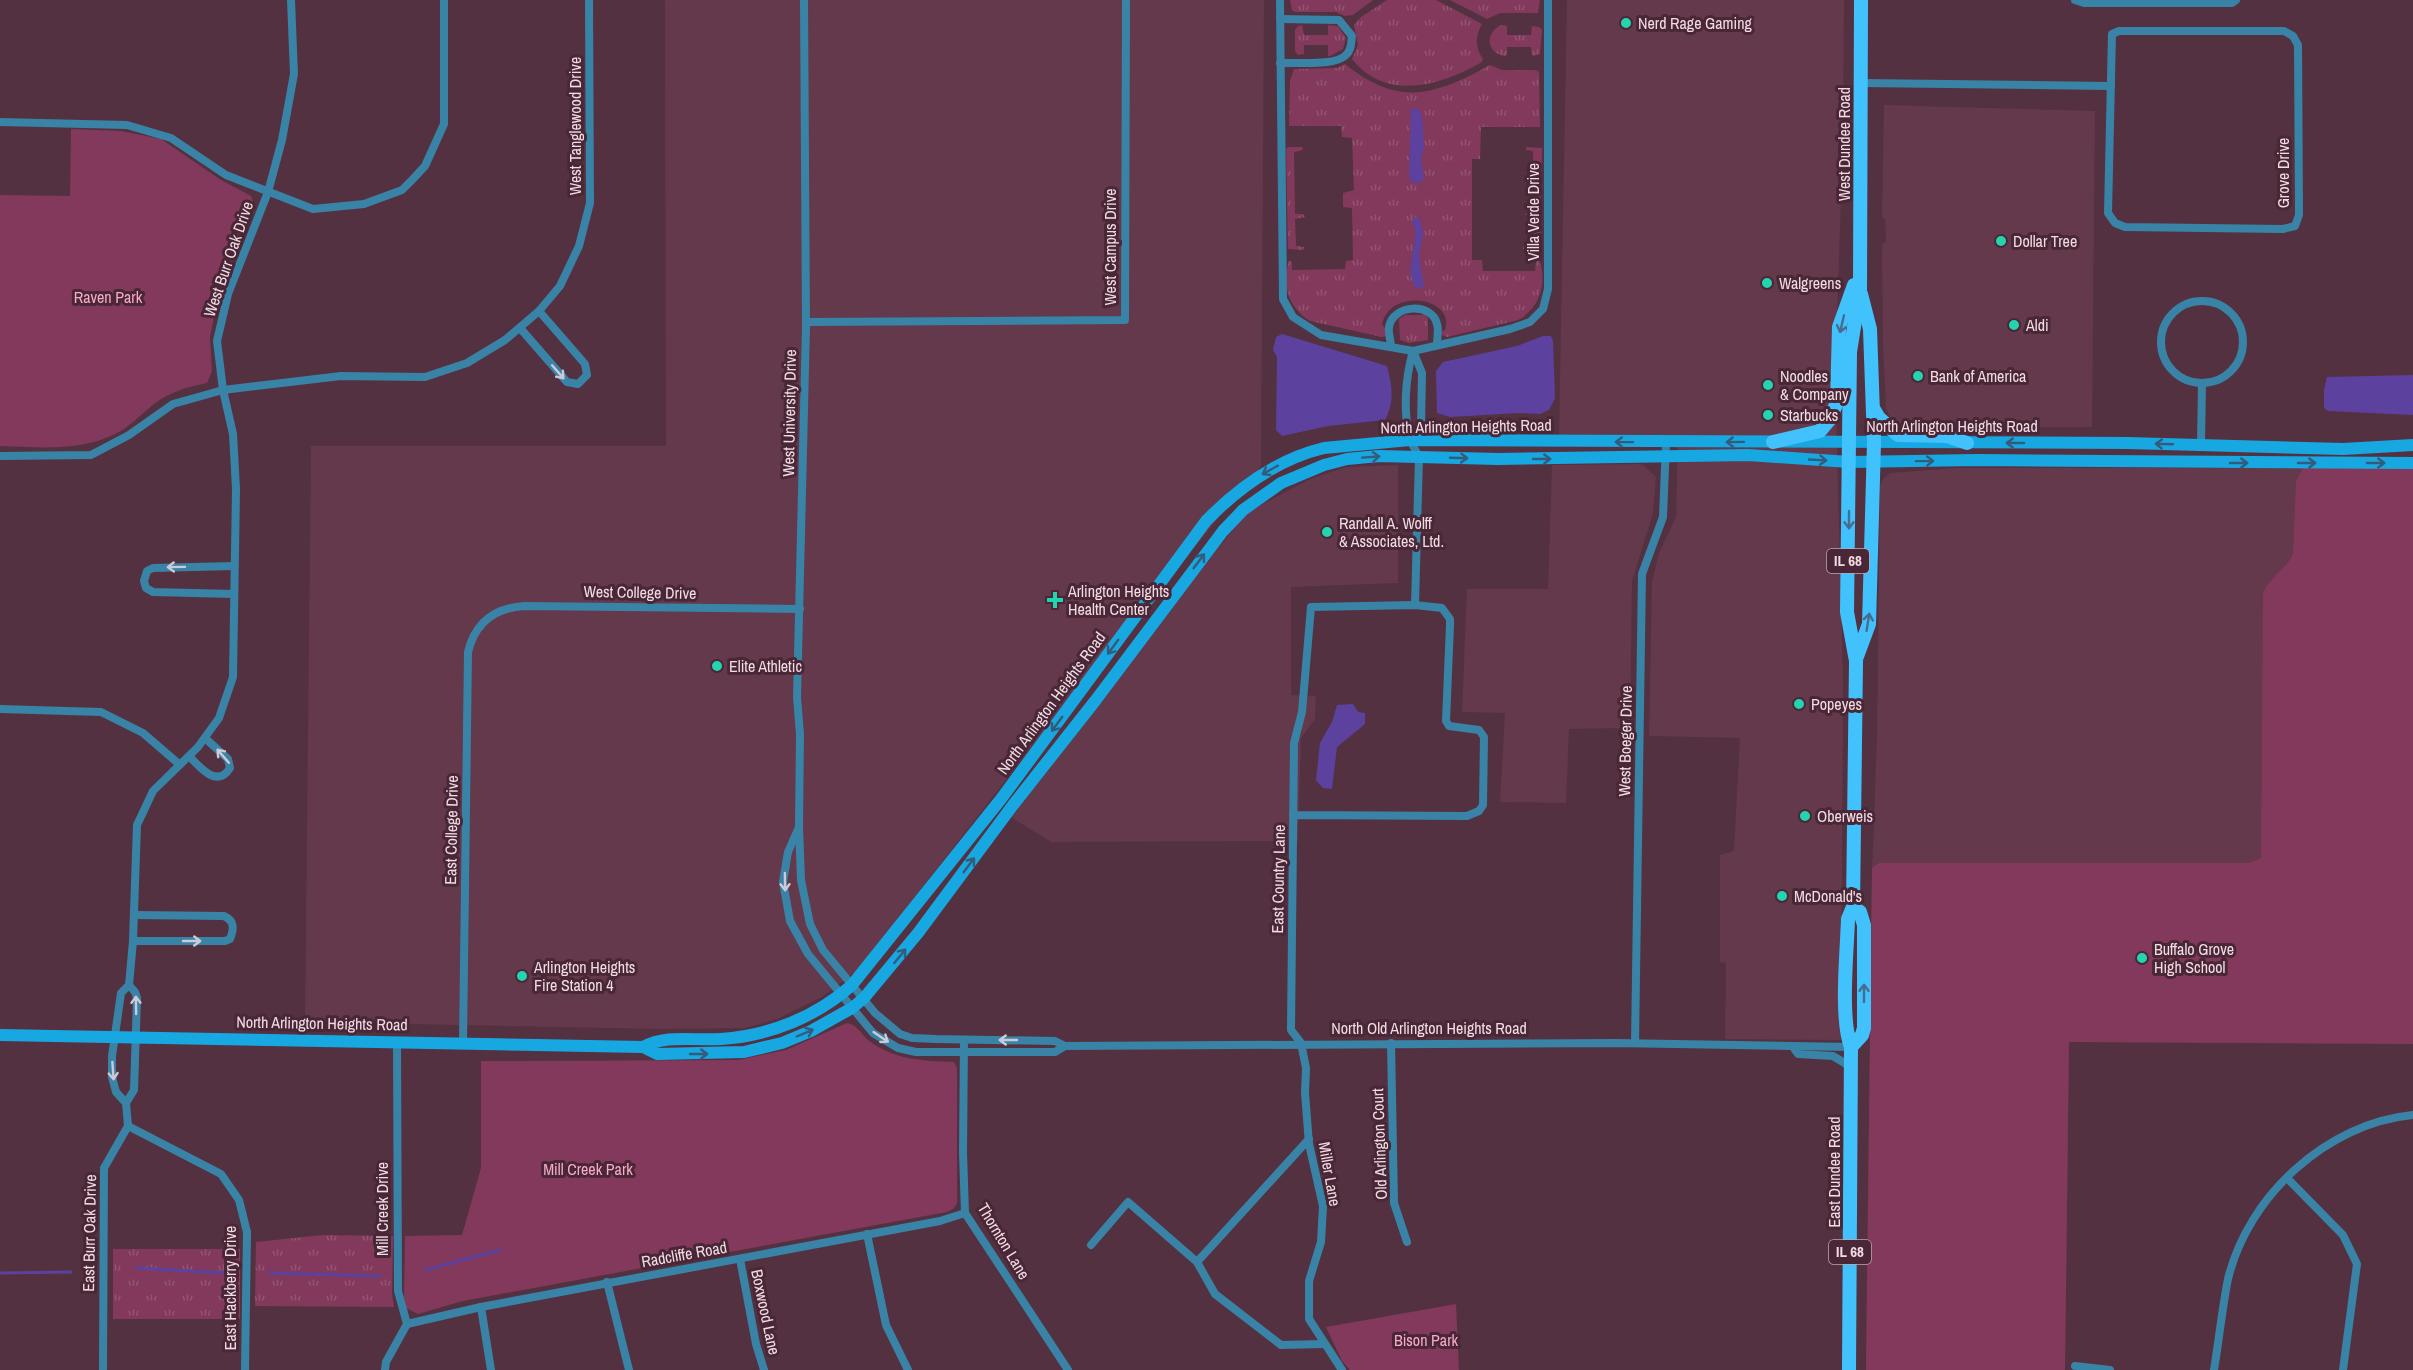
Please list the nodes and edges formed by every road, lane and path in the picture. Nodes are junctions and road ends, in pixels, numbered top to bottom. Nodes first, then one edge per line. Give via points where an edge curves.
1 (291, 0) edge
2 (444, 0) edge
3 (589, 0) edge
4 (804, 0) edge
5 (1126, 0) edge
6 (1280, 0) edge
7 (1548, 0) edge
8 (1861, 0) edge
9 (2075, 0) edge
10 (2236, 0) edge
11 (1280, 19) junction
12 (1280, 63) junction
13 (1860, 83) junction
14 (2111, 86) junction
15 (0, 122) edge
16 (268, 192) junction
17 (1860, 269) junction
18 (1860, 289) junction
19 (539, 311) junction
20 (806, 322) junction
21 (520, 328) junction
22 (1437, 344) junction
23 (1391, 347) junction
24 (1413, 351) junction
25 (2202, 383) junction
26 (223, 390) junction
27 (1872, 406) junction
28 (1410, 440) junction
29 (1773, 442) junction
30 (1850, 442) junction
31 (1874, 442) junction
32 (1666, 443) junction
33 (1967, 443) junction
34 (2201, 445) junction
35 (2413, 445) edge
36 (0, 456) edge
37 (1419, 457) junction
38 (1666, 458) junction
39 (1873, 461) junction
40 (1849, 462) junction
41 (2413, 463) edge
42 (234, 566) junction
43 (234, 594) junction
44 (1414, 605) junction
45 (800, 609) junction
46 (483, 621) joint
47 (1856, 660) junction
48 (0, 709) edge
49 (205, 738) junction
50 (189, 756) junction
51 (179, 764) junction
52 (1293, 815) junction
53 (799, 827) junction
54 (134, 915) junction
55 (133, 941) junction
56 (129, 985) junction
57 (852, 985) junction
58 (841, 995) junction
59 (864, 998) junction
60 (852, 1008) junction
61 (0, 1035) edge
62 (114, 1035) junction
63 (136, 1036) junction
64 (964, 1040) junction
65 (397, 1041) junction
66 (463, 1043) junction
67 (1301, 1043) junction
68 (1391, 1043) junction
69 (1635, 1043) junction
70 (1065, 1046) junction
71 (643, 1047) junction
72 (1792, 1047) junction
73 (1851, 1047) junction
74 (964, 1053) junction
75 (1851, 1066) junction
76 (126, 1103) junction
77 (2413, 1115) edge
78 (128, 1126) junction
79 (1309, 1139) junction
80 (2287, 1178) junction
81 (965, 1212) junction
82 (867, 1234) junction
83 (1407, 1242) dead end
84 (1091, 1245) dead end
85 (740, 1259) junction
86 (1197, 1263) junction
87 (607, 1282) junction
88 (481, 1307) junction
89 (407, 1324) junction
90 (1324, 1344) junction
91 (2075, 1366) dead end
92 (103, 1370) edge
93 (246, 1370) edge
94 (385, 1370) edge
95 (490, 1370) edge
96 (629, 1370) edge
97 (764, 1370) edge
98 (908, 1370) edge
99 (1068, 1370) edge
100 (1342, 1370) edge
101 (1849, 1370) edge
102 (2110, 1370) edge
103 (2214, 1370) edge
104 (2343, 1370) edge

1 - 16 street, West Burr Oak Drive via 294,74
2 - 16 street via 444,124 425,166 402,190 364,204 313,209
3 - 19 street, West Tanglewood Drive via 590,203 579,246 560,286
4 - 20 street, West University Drive
5 - 20 street, West Campus Drive via 1125,320
6 - 11 street, Villa Verde Drive
7 - 22 street, Villa Verde Drive via 1548,289 1543,309 1530,322 1510,329
8 - 13 main road, West Dundee Road / IL 68
9 - 10 street
11 - 12 street, Villa Verde Drive
11 - 12 street via 1339,20 1352,36 1351,48 1337,62
12 - 23 street, Villa Verde Drive via 1283,299 1293,317 1321,335
13 - 14 street
13 - 17 main road, West Dundee Road / IL 68
14 - 14 street, Grove Drive via 2108,213 2115,223 2125,227 2295,226 2299,215 2298,45 2293,36 2284,31 2119,31 2112,34
15 - 16 street via 127,125 171,138 226,175
16 - 26 street, West Burr Oak Drive via 228,294 217,341
17 - 18 main road, West Dundee Road / IL 68
17 -> 29 main road via 1839,327 1838,402 1830,419 1820,431
18 - 27 main road, West Dundee Road / IL 68 via 1870,329
18 - 30 main road, West Dundee Road / IL 68 via 1850,352
19 - 21 street, West Tanglewood Drive
21 -> 19 street via 567,382 583,382 588,375 585,364
20 - 45 street, West University Drive
21 - 26 street, West Tanglewood Drive via 467,363 425,377 341,376
22 - 23 street via 1437,324 1431,315 1412,308 1394,317 1389,326
22 - 24 street, Villa Verde Drive
23 - 24 street, Villa Verde Drive
24 - 28 street via 1407,372 1406,425
24 - 28 street via 1422,373 1421,426
25 - 25 street via 2222,379 2232,370 2243,346 2238,320 2218,303 2205,300 2178,307 2165,323 2160,344 2171,369 2182,378
25 - 34 street
26 - 36 street, West Tanglewood Drive via 173,404 129,435 91,455
26 - 42 street, West Burr Oak Drive via 235,467
27 - 31 main road, West Dundee Road / IL 68
27 - 33 main road via 1898,435 1947,436
32 -> 28 main road, North Arlington Heights Road
28 - 37 street
28 -> 57 main road, North Arlington Heights Road via 1313,450 1252,480 1225,502 1193,537 1001,799
29 - 30 main road, North Arlington Heights Road
29 -> 32 main road, North Arlington Heights Road
30 - 31 main road, North Arlington Heights Road
30 - 40 main road, East Dundee Road / IL 68
31 - 33 main road, North Arlington Heights Road
31 - 39 main road, East Dundee Road / IL 68
32 - 38 street, West Boeger Drive
34 -> 33 main road, North Arlington Heights Road
34 - 35 main road, North Arlington Heights Road via 2343,449
37 -> 38 main road, North Arlington Heights Road
37 - 44 street
59 -> 37 main road, North Arlington Heights Road via 918,933 1218,536 1243,510 1281,483 1324,465 1379,456
38 -> 40 main road, North Arlington Heights Road via 1748,455
38 - 69 street, West Boeger Drive via 1663,517 1642,574
39 - 40 main road, North Arlington Heights Road
39 -> 41 main road, North Arlington Heights Road
47 -> 39 main road, East Dundee Road / IL 68 via 1869,624
40 -> 47 main road, East Dundee Road / IL 68 via 1847,612
42 - 43 street, West Burr Oak Drive
42 -> 43 street via 153,568 147,571 144,581 153,592
43 - 49 street, West Burr Oak Drive via 233,676 225,705
44 - 52 street, East Country Lane via 1311,607 1302,712 1294,742
44 - 52 street via 1437,606 1450,619 1446,721 1449,726 1479,730 1484,737 1483,805 1467,816
45 - 46 street, West College Drive via 524,606 500,610
45 - 53 street, West University Drive
46 - 66 street, East College Drive via 468,652
47 - 73 main road, East Dundee Road / IL 68 via 1853,907 1848,919 1847,946 1846,1029
48 - 51 street via 101,712 143,733
49 - 50 street, West Burr Oak Drive
50 -> 49 street via 210,776 227,773 228,759
50 - 51 street, West Burr Oak Drive
51 - 54 street via 153,791 137,825
52 - 67 street, East Country Lane via 1292,1030
53 - 57 street, West University Drive via 801,880 810,924 823,950
53 -> 58 street, North Old Arlington Heights Road via 788,852 783,882 790,921 808,954
54 - 55 street
55 -> 54 street via 225,941 230,939 233,926 225,916
55 - 56 street
56 - 62 street via 121,993
63 -> 56 street via 137,998
57 - 58 main road, North Arlington Heights Road
57 - 59 street, North Old Arlington Heights Road
58 - 60 street, North Old Arlington Heights Road
58 - 71 main road, North Arlington Heights Road via 800,1020 770,1030 720,1039 657,1039
59 - 60 main road, North Arlington Heights Road
59 - 64 street, North Old Arlington Heights Road via 900,1034
71 -> 60 main road, North Arlington Heights Road via 657,1054 744,1052 792,1039
60 -> 74 street, North Old Arlington Heights Road via 873,1033 898,1048
61 - 62 main road, North Arlington Heights Road
62 - 63 main road, North Arlington Heights Road
62 -> 76 street via 112,1077 116,1092
63 - 65 main road, North Arlington Heights Road
63 - 76 street via 134,1090
70 -> 64 street, North Old Arlington Heights Road via 1055,1041
64 - 74 street, Thornton Lane
65 - 66 main road, North Arlington Heights Road
65 - 89 street, Mill Creek Drive via 398,1291
66 - 71 main road, North Arlington Heights Road
67 - 68 street, North Old Arlington Heights Road
67 - 70 street, North Old Arlington Heights Road
67 - 79 street, Miller Lane
68 - 69 street, North Old Arlington Heights Road
68 - 83 street, Old Arlington Court via 1394,1203
69 - 72 street, North Old Arlington Heights Road
70 - 74 street, North Old Arlington Heights Road via 1055,1052
72 - 73 street, North Old Arlington Heights Road
72 - 75 street, North Old Arlington Heights Road via 1798,1054 1833,1056
73 - 75 main road, East Dundee Road / IL 68
74 - 81 street, Thornton Lane
75 - 101 main road, East Dundee Road / IL 68
76 - 78 street
77 - 80 street via 2354,1131 2317,1151
78 - 92 street, East Burr Oak Drive via 104,1168
78 - 93 street, East Hackberry Drive via 220,1174 239,1200 247,1232
79 - 86 street
79 - 90 street, Miller Lane via 1323,1206 1321,1242 1309,1281 1309,1319
80 - 103 street via 2265,1200 2238,1252 2229,1278
80 - 104 street via 2343,1235 2357,1264
81 - 82 street, Radcliffe Road via 940,1221
81 - 99 street, Thornton Lane
82 - 85 street, Radcliffe Road
82 - 98 street via 886,1325
84 - 86 street via 1128,1202
85 - 87 street, Radcliffe Road
85 - 97 street, Boxwood Lane
86 - 90 street via 1215,1294 1281,1345
87 - 88 street, Radcliffe Road
87 - 96 street
88 - 89 street, Radcliffe Road
88 - 95 street
89 - 94 street
90 - 100 street, Miller Lane
91 - 102 street

